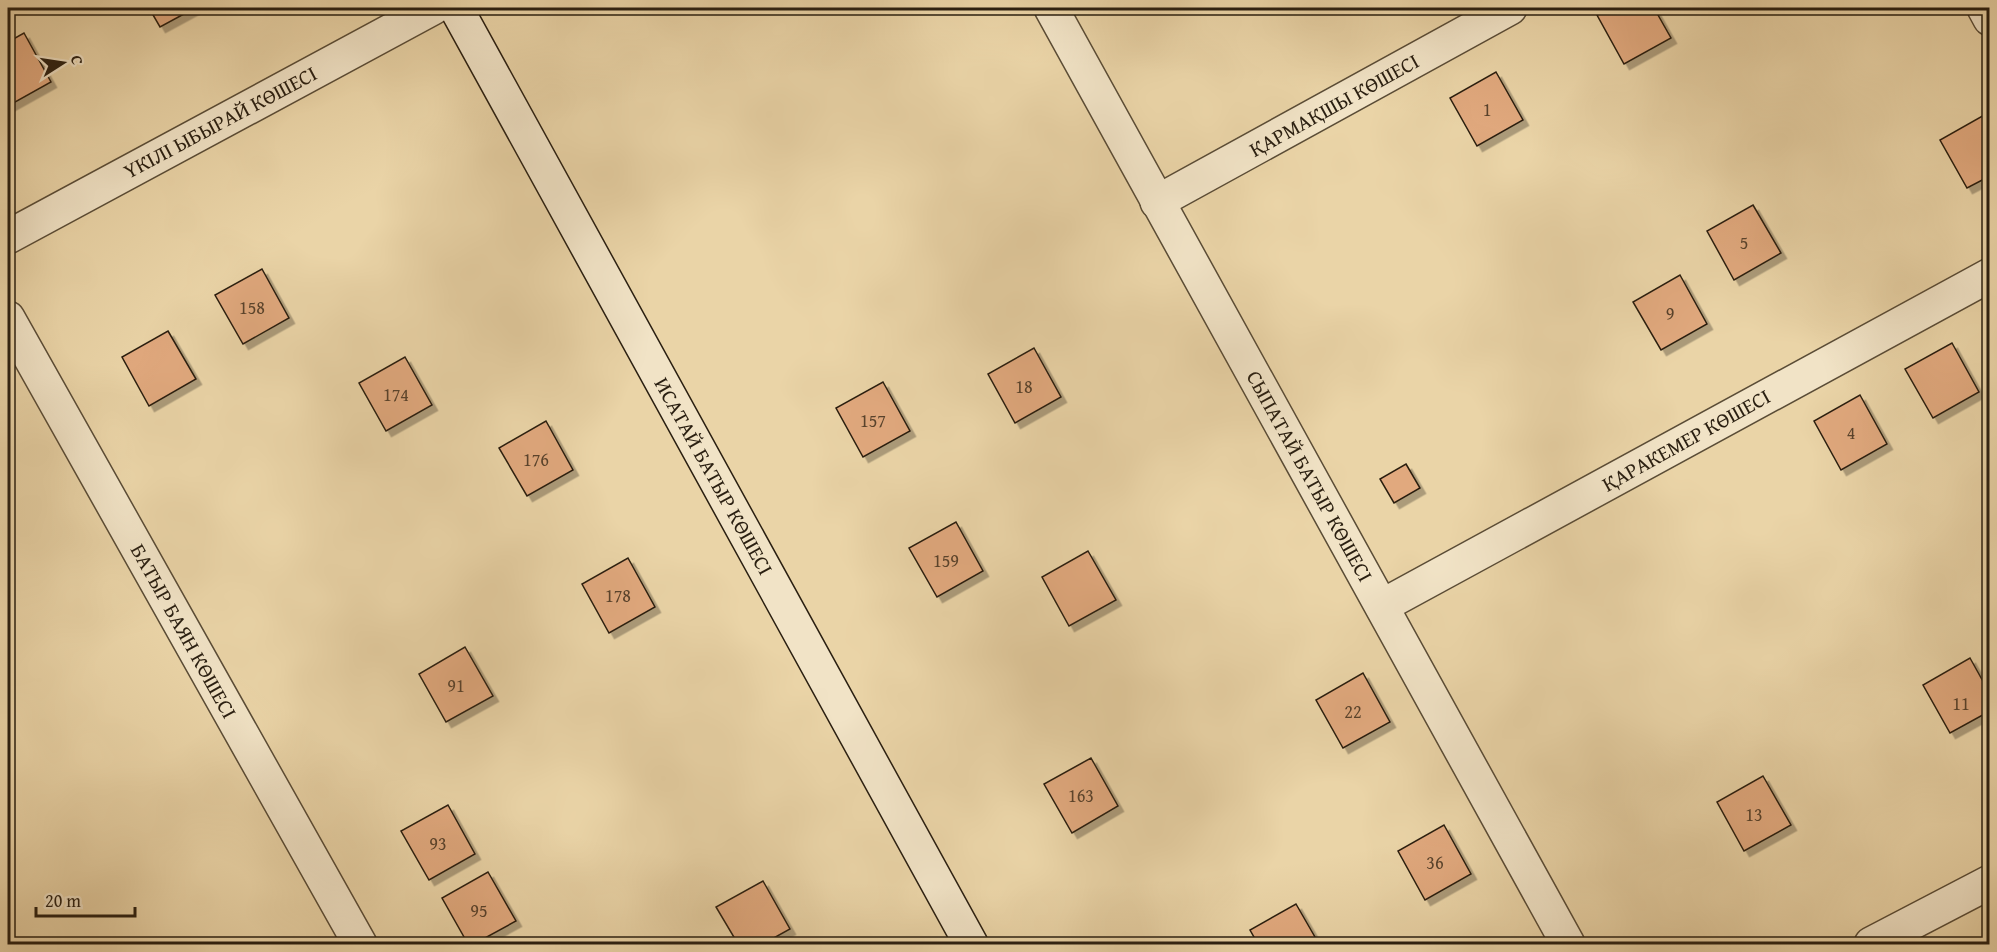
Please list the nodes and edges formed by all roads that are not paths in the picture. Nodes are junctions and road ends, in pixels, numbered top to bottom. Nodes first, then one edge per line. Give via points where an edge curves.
1 (433, 8) edge
2 (456, 8) edge
3 (1051, 8) edge
4 (1510, 8) edge
5 (1984, 8) edge
6 (1989, 19) edge
7 (1157, 202) junction
8 (8, 237) edge
9 (1989, 275) edge
10 (8, 318) edge
11 (1382, 606) junction
12 (1989, 882) edge
13 (360, 945) edge
14 (972, 945) edge
15 (1568, 945) edge
16 (1871, 945) edge

1 - 8 street, ҮКІЛІ ЫБЫРАЙ КӨШЕСІ
2 - 14 street, ИСАТАЙ БАТЫР КӨШЕСІ
3 - 7 street, СЫПАТАЙ БАТЫР КӨШЕСІ
4 - 7 street, ҚАРМАҚШЫ КӨШЕСІ
5 - 6 street
7 - 11 street, СЫПАТАЙ БАТЫР КӨШЕСІ
9 - 11 street, ҚАРАКЕМЕР КӨШЕСІ
10 - 13 street, БАТЫР БАЯН КӨШЕСІ
11 - 15 street, СЫПАТАЙ БАТЫР КӨШЕСІ
12 - 16 street

